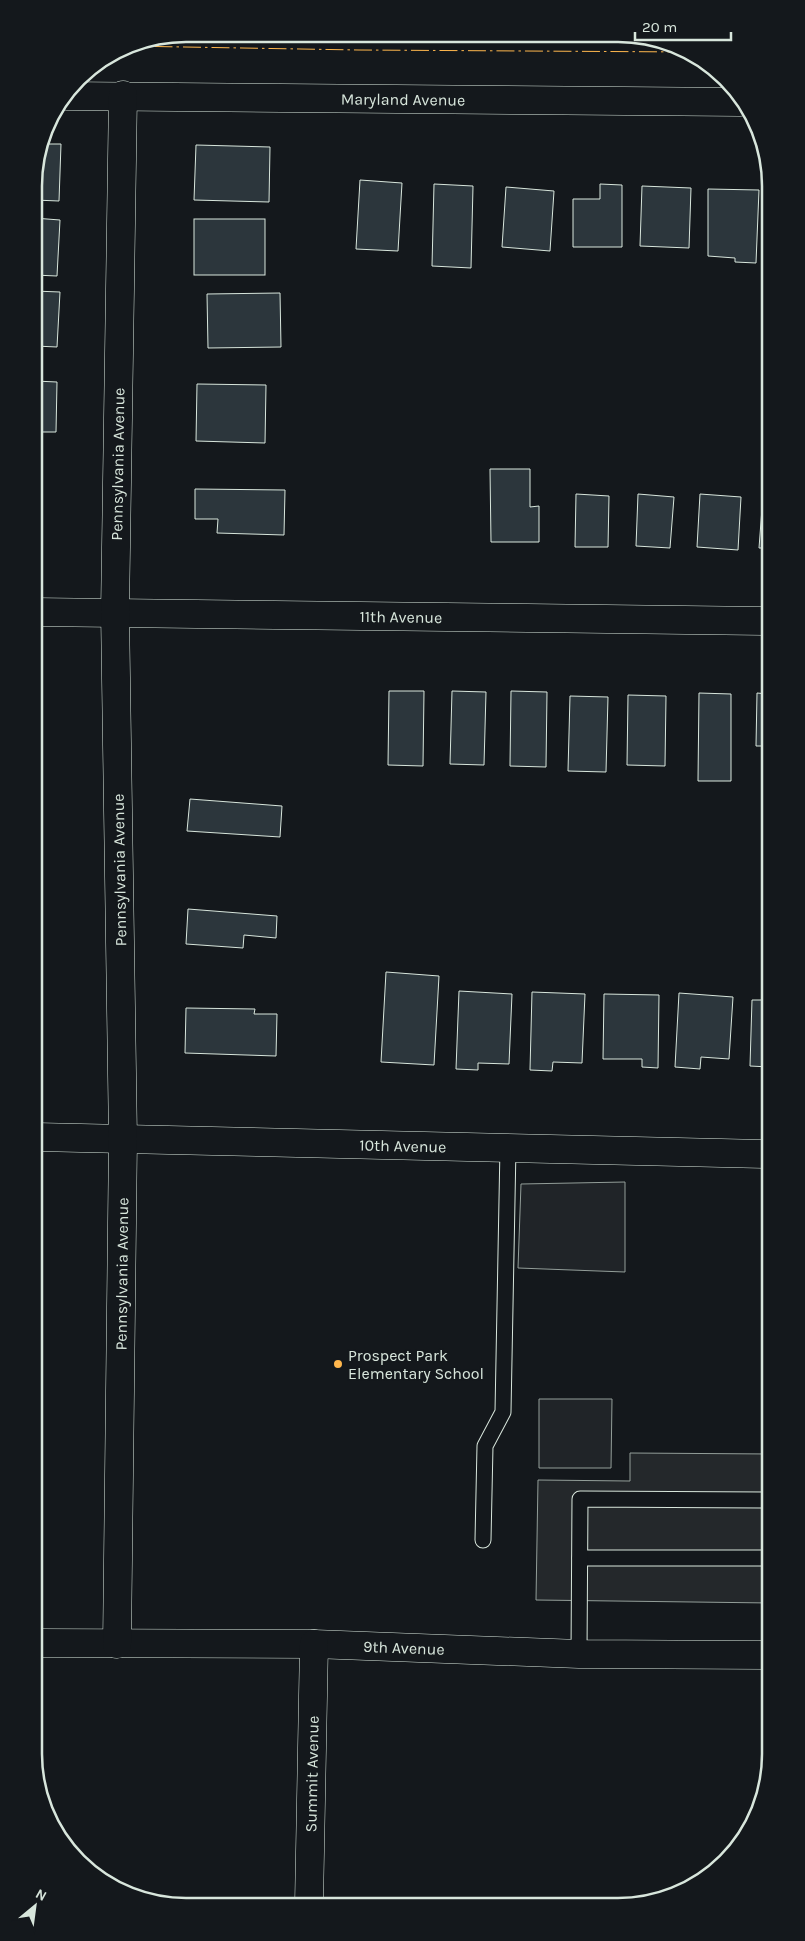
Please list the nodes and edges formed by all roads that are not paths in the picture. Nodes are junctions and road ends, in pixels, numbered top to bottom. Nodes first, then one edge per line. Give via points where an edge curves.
1 (123, 95) junction
2 (75, 96) edge
3 (735, 102) edge
4 (43, 612) edge
5 (115, 612) junction
6 (762, 621) edge
7 (42, 1137) edge
8 (123, 1138) junction
9 (508, 1147) junction
10 (762, 1154) edge
11 (762, 1500) edge
12 (484, 1540) dead end
13 (580, 1558) junction
14 (762, 1558) edge
15 (42, 1644) edge
16 (117, 1644) junction
17 (314, 1644) junction
18 (579, 1654) junction
19 (762, 1655) edge
20 (309, 1898) edge

1 - 2 street, Maryland Avenue
1 - 3 street, Maryland Avenue
1 - 5 street, Pennsylvania Avenue
4 - 5 street, 11th Avenue
5 - 6 street, 11th Avenue
5 - 8 street, Pennsylvania Avenue
7 - 8 street, 10th Avenue
8 - 9 street, 10th Avenue
8 - 16 street, Pennsylvania Avenue
9 - 10 street, 10th Avenue
9 - 12 lane via 502,1412 485,1446
11 - 13 lane via 580,1499
13 - 14 lane
13 - 18 lane
15 - 16 street, 9th Avenue
16 - 17 street, 9th Avenue
17 - 18 street, 9th Avenue
17 - 20 street, Summit Avenue
18 - 19 street, 9th Avenue

